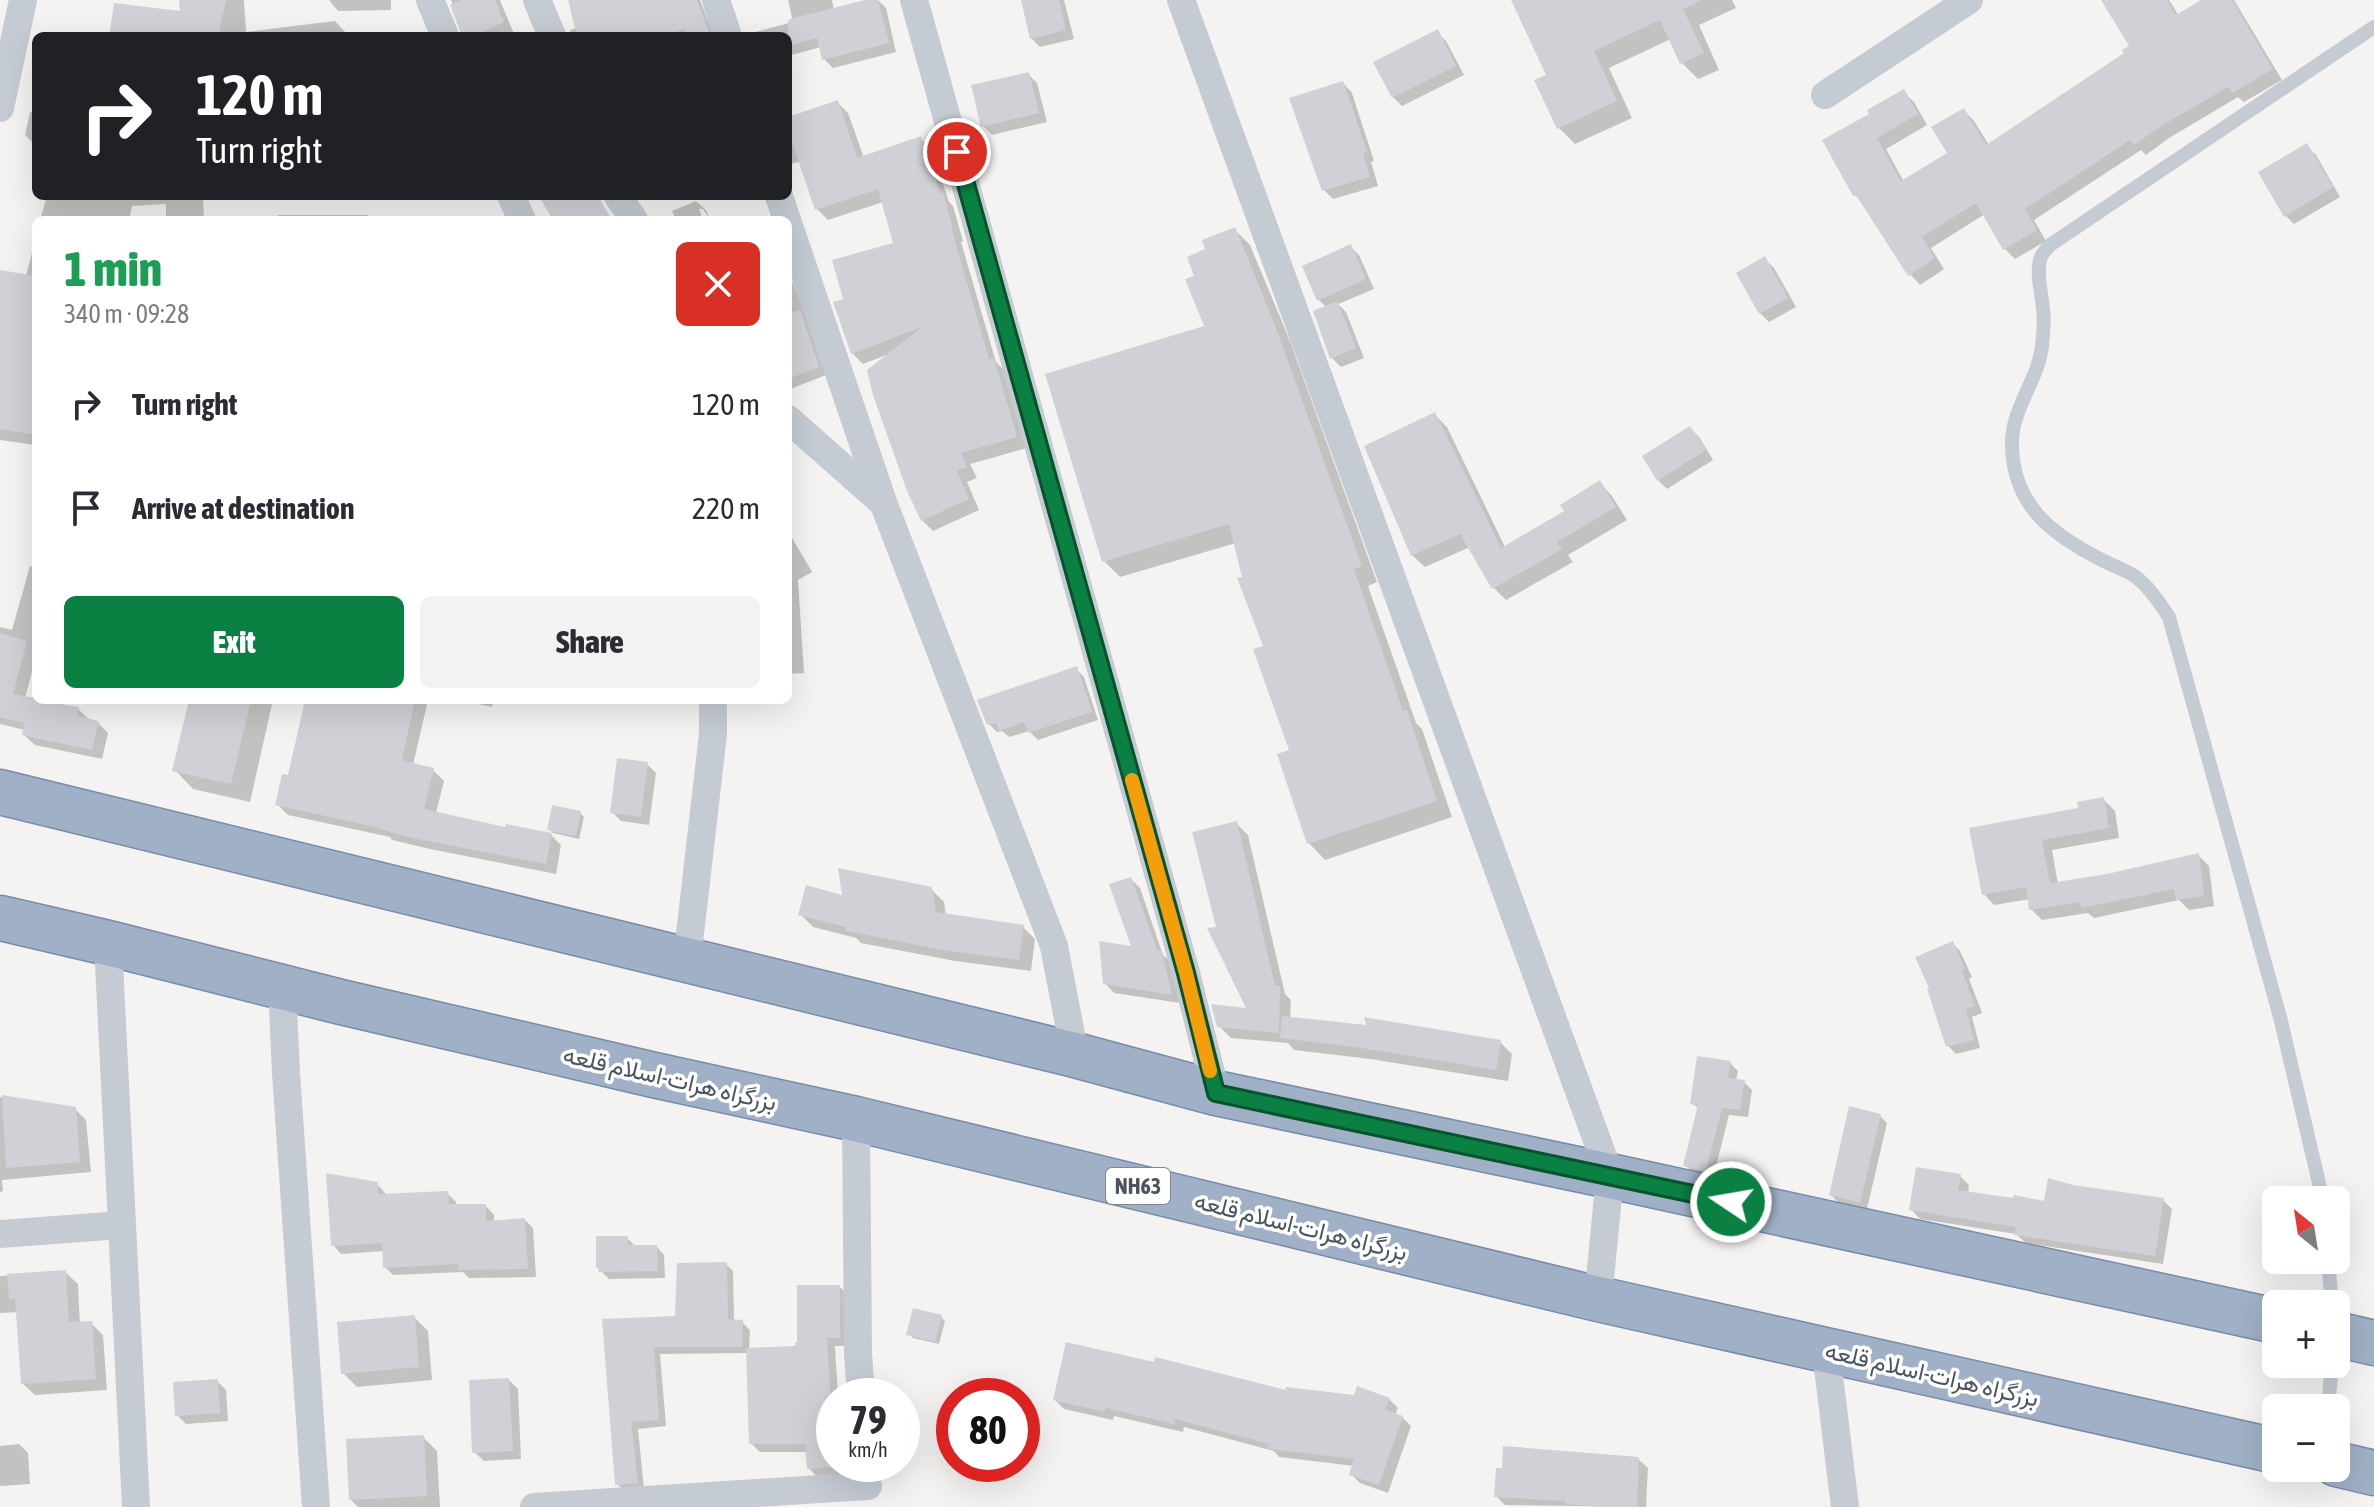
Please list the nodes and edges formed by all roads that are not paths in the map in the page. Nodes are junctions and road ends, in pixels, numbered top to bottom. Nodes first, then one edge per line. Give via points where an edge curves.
1 (23, 0) edge
2 (430, 0) edge
3 (537, 0) edge
4 (716, 0) edge
5 (914, 0) edge
6 (1181, 0) edge
7 (1969, 0) edge
8 (2374, 27) edge
9 (443, 32) edge
10 (550, 32) edge
11 (727, 32) edge
12 (1825, 95) dead end
13 (0, 108) edge
14 (792, 233) edge
15 (792, 422) edge
16 (883, 502) junction
17 (713, 704) edge
18 (0, 792) edge
19 (0, 918) edge
20 (108, 943) junction
21 (687, 960) junction
22 (282, 986) junction
23 (1075, 1055) junction
24 (1216, 1093) junction
25 (856, 1119) junction
26 (1610, 1176) junction
27 (2320, 1186) edge
28 (121, 1225) junction
29 (0, 1234) edge
30 (1598, 1299) junction
31 (2262, 1318) edge
32 (2350, 1337) edge
33 (2374, 1343) edge
34 (1826, 1351) junction
35 (860, 1378) edge
36 (2262, 1448) edge
37 (2350, 1467) edge
38 (2374, 1473) edge
39 (870, 1486) edge
40 (136, 1507) edge
41 (316, 1507) edge
42 (534, 1507) edge
43 (1845, 1507) edge

1 - 13 street
2 - 9 street
3 - 10 street
4 - 11 street
5 - 24 street
6 - 26 street
7 - 12 street
8 - 27 lane via 2050,245 2039,270 2041,355 2016,415 2012,444 2017,479 2044,524 2134,576 2169,617 2280,1017
14 - 16 street
15 - 16 street
16 - 23 street via 1054,946
17 - 21 street
18 - 21 highway
19 - 20 highway, بزرگراه هرات-اسلام قلعه / NH63
20 - 22 highway, بزرگراه هرات-اسلام قلعه / NH63
20 - 28 street
21 - 23 highway
22 - 25 highway, بزرگراه هرات-اسلام قلعه / NH63
22 - 41 street
23 - 24 highway
24 - 26 highway
25 - 30 highway, بزرگراه هرات-اسلام قلعه / NH63
25 - 35 street
26 - 30 street
26 - 31 highway
28 - 29 street
28 - 40 street
30 - 34 highway, بزرگراه هرات-اسلام قلعه / NH63
32 - 33 highway
34 - 36 highway, بزرگراه هرات-اسلام قلعه / NH63
34 - 43 street
37 - 38 highway
39 - 42 street

